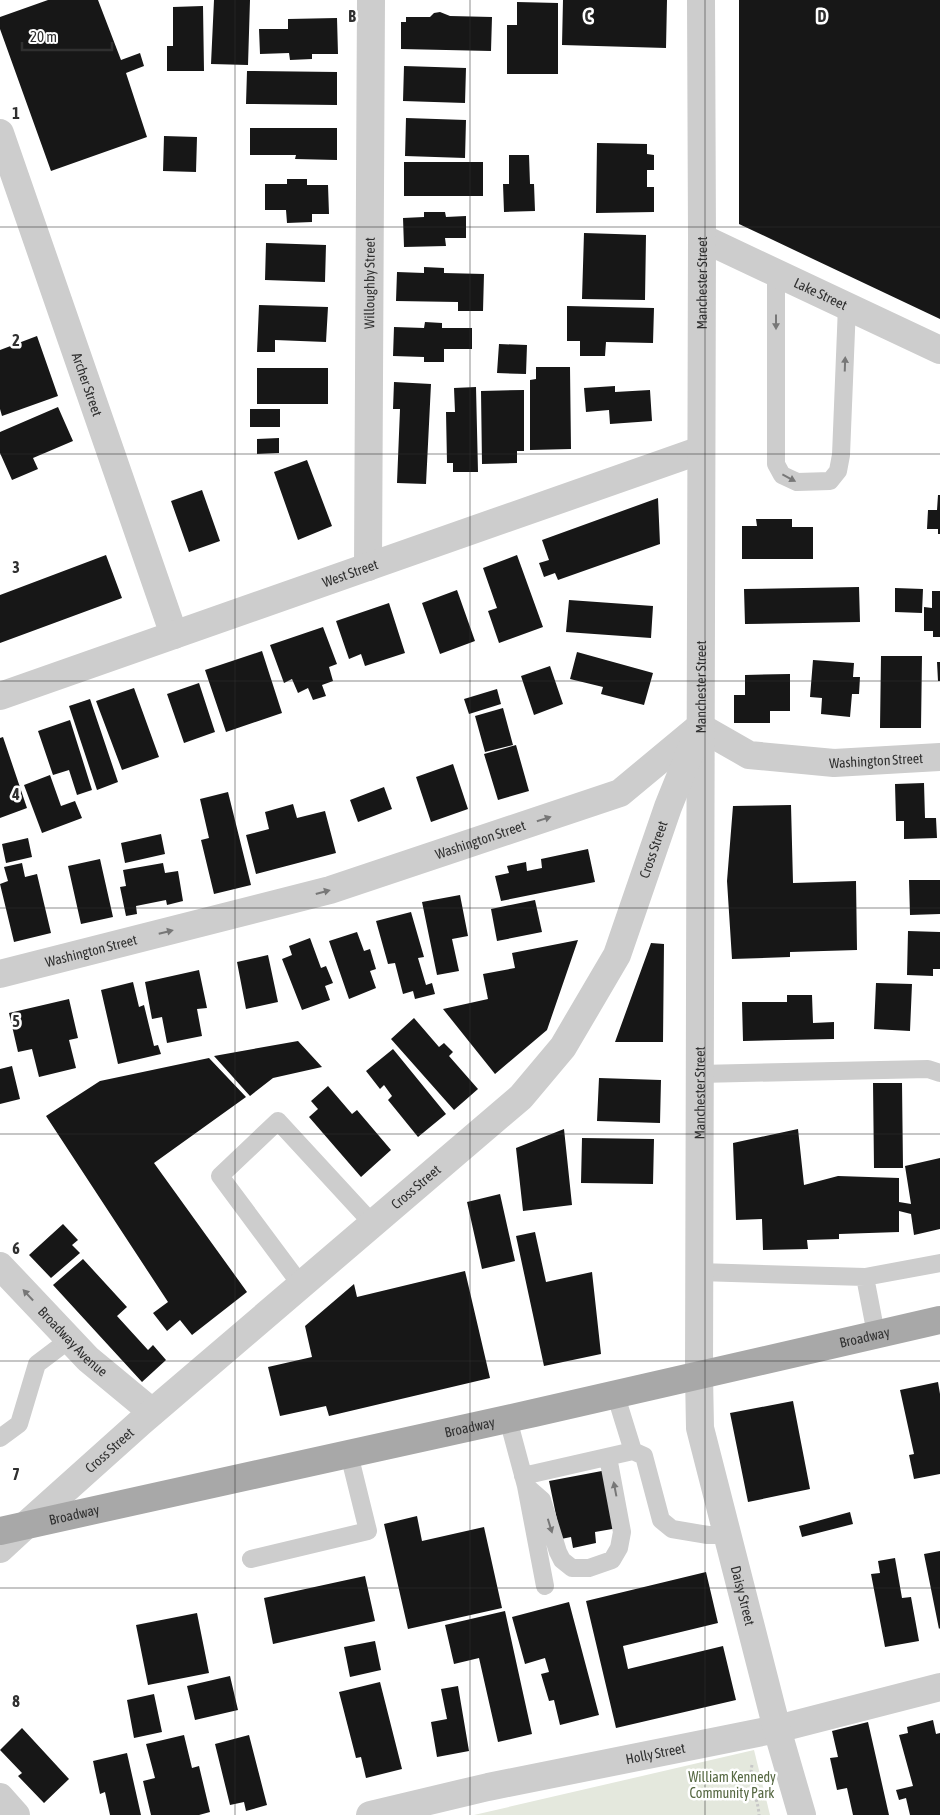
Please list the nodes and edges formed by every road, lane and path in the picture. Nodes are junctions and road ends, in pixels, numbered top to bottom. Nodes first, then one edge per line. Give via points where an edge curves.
1 (371, 0) edge
2 (701, 0) edge
3 (0, 133) edge
4 (702, 238) junction
5 (776, 273) junction
6 (847, 306) junction
7 (940, 350) edge
8 (701, 450) junction
9 (368, 567) junction
10 (174, 635) junction
11 (0, 696) edge
12 (700, 727) junction
13 (940, 757) edge
14 (0, 974) edge
15 (940, 1073) edge
16 (699, 1074) junction
17 (373, 1224) junction
18 (940, 1263) edge
19 (0, 1266) edge
20 (699, 1272) junction
21 (865, 1277) junction
22 (301, 1286) junction
23 (940, 1320) edge
24 (876, 1334) junction
25 (70, 1339) junction
26 (699, 1375) junction
27 (615, 1393) junction
28 (152, 1412) junction
29 (508, 1419) junction
30 (0, 1438) edge
31 (633, 1451) junction
32 (349, 1454) junction
33 (608, 1456) junction
34 (525, 1481) junction
35 (26, 1526) junction
36 (0, 1531) edge
37 (726, 1534) junction
38 (0, 1549) edge
39 (250, 1559) dead end
40 (545, 1586) dead end
41 (940, 1687) edge
42 (777, 1730) junction
43 (753, 1759) dead end
44 (0, 1797) edge
45 (16, 1815) edge
46 (370, 1815) edge
47 (759, 1815) edge
48 (802, 1815) edge

1 - 9 street, Willoughby Street
2 - 4 street, Manchester Street
3 - 10 street, Archer Street
4 - 5 street, Lake Street
4 - 8 street, Manchester Street
5 - 6 street, Lake Street
5 -> 6 lane via 776,464 782,475 797,482 830,481 838,471 842,455
6 - 7 street, Lake Street
8 - 9 street, West Street
8 - 12 street, Manchester Street
9 - 10 street, West Street
10 - 11 street, West Street
12 - 13 street, Washington Street via 749,755 834,763
14 -> 12 street, Washington Street via 330,890 620,794
12 - 16 street, Manchester Street
12 - 17 street, Cross Street via 668,807 617,955 562,1046 521,1097
15 - 16 lane via 928,1069
16 - 20 street, Manchester Street
17 - 22 street, Cross Street
17 - 22 lane via 278,1121 220,1176
18 - 21 lane
25 -> 19 street, Broadway Avenue
20 - 21 lane
20 - 26 street, Manchester Street
21 - 24 lane
22 - 28 street, Cross Street
23 - 24 main road, Broadway
24 - 26 main road, Broadway
25 - 28 street, Broadway Avenue via 88,1359
25 - 30 lane via 37,1364 19,1424
26 - 27 main road, Broadway
26 - 37 street, Daisy Street via 700,1428
27 - 29 main road, Broadway
27 - 31 lane
28 - 35 street, Cross Street
29 - 32 main road, Broadway
29 - 34 lane
31 - 33 lane
31 - 37 lane via 644,1456 661,1520 672,1529 708,1536
32 - 35 main road, Broadway
32 - 39 lane via 368,1532
33 - 34 lane
34 -> 33 lane via 542,1500 562,1560 572,1568 589,1568 612,1560 619,1548 622,1532
34 - 40 lane
35 - 36 main road, Broadway
35 - 38 street, Cross Street
37 - 42 street, Daisy Street
41 - 42 street, Holly Street
42 - 46 street, Holly Street via 488,1787
42 - 48 street, Daisy Street
43 - 47 path via 750,1775
44 - 45 street

